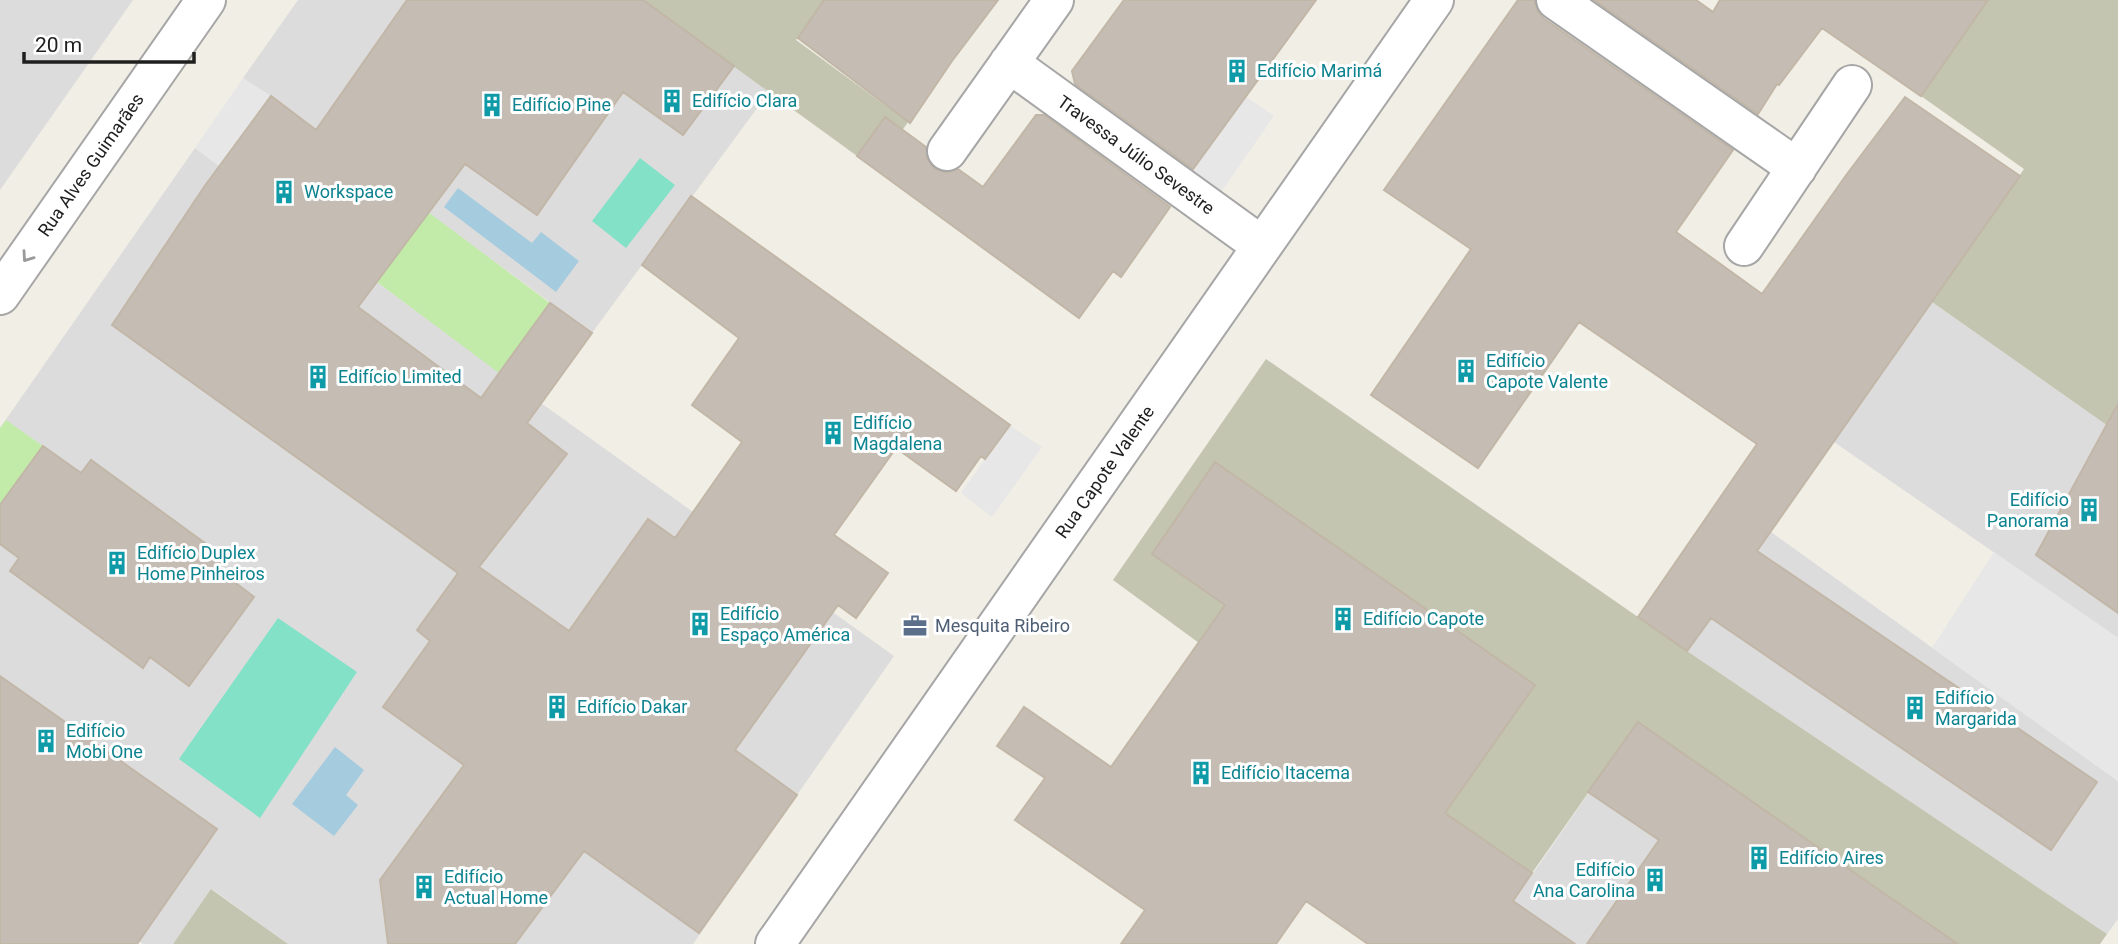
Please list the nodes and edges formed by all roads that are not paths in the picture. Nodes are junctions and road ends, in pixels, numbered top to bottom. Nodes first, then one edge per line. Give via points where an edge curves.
1 (206, 0) edge
2 (1054, 0) edge
3 (1434, 0) edge
4 (1556, 0) edge
5 (1009, 63) junction
6 (1852, 85) dead end
7 (947, 151) dead end
8 (1797, 168) junction
9 (1262, 246) junction
10 (1744, 246) dead end
11 (0, 296) edge
12 (775, 944) edge

1 -> 11 street, Rua Alves Guimarães
2 - 5 street
3 - 9 street, Rua Capote Valente
4 - 8 street
5 - 7 street
5 - 9 street, Travessa Júlio Sevestre
6 - 8 street
8 - 10 street
9 - 12 street, Rua Capote Valente

